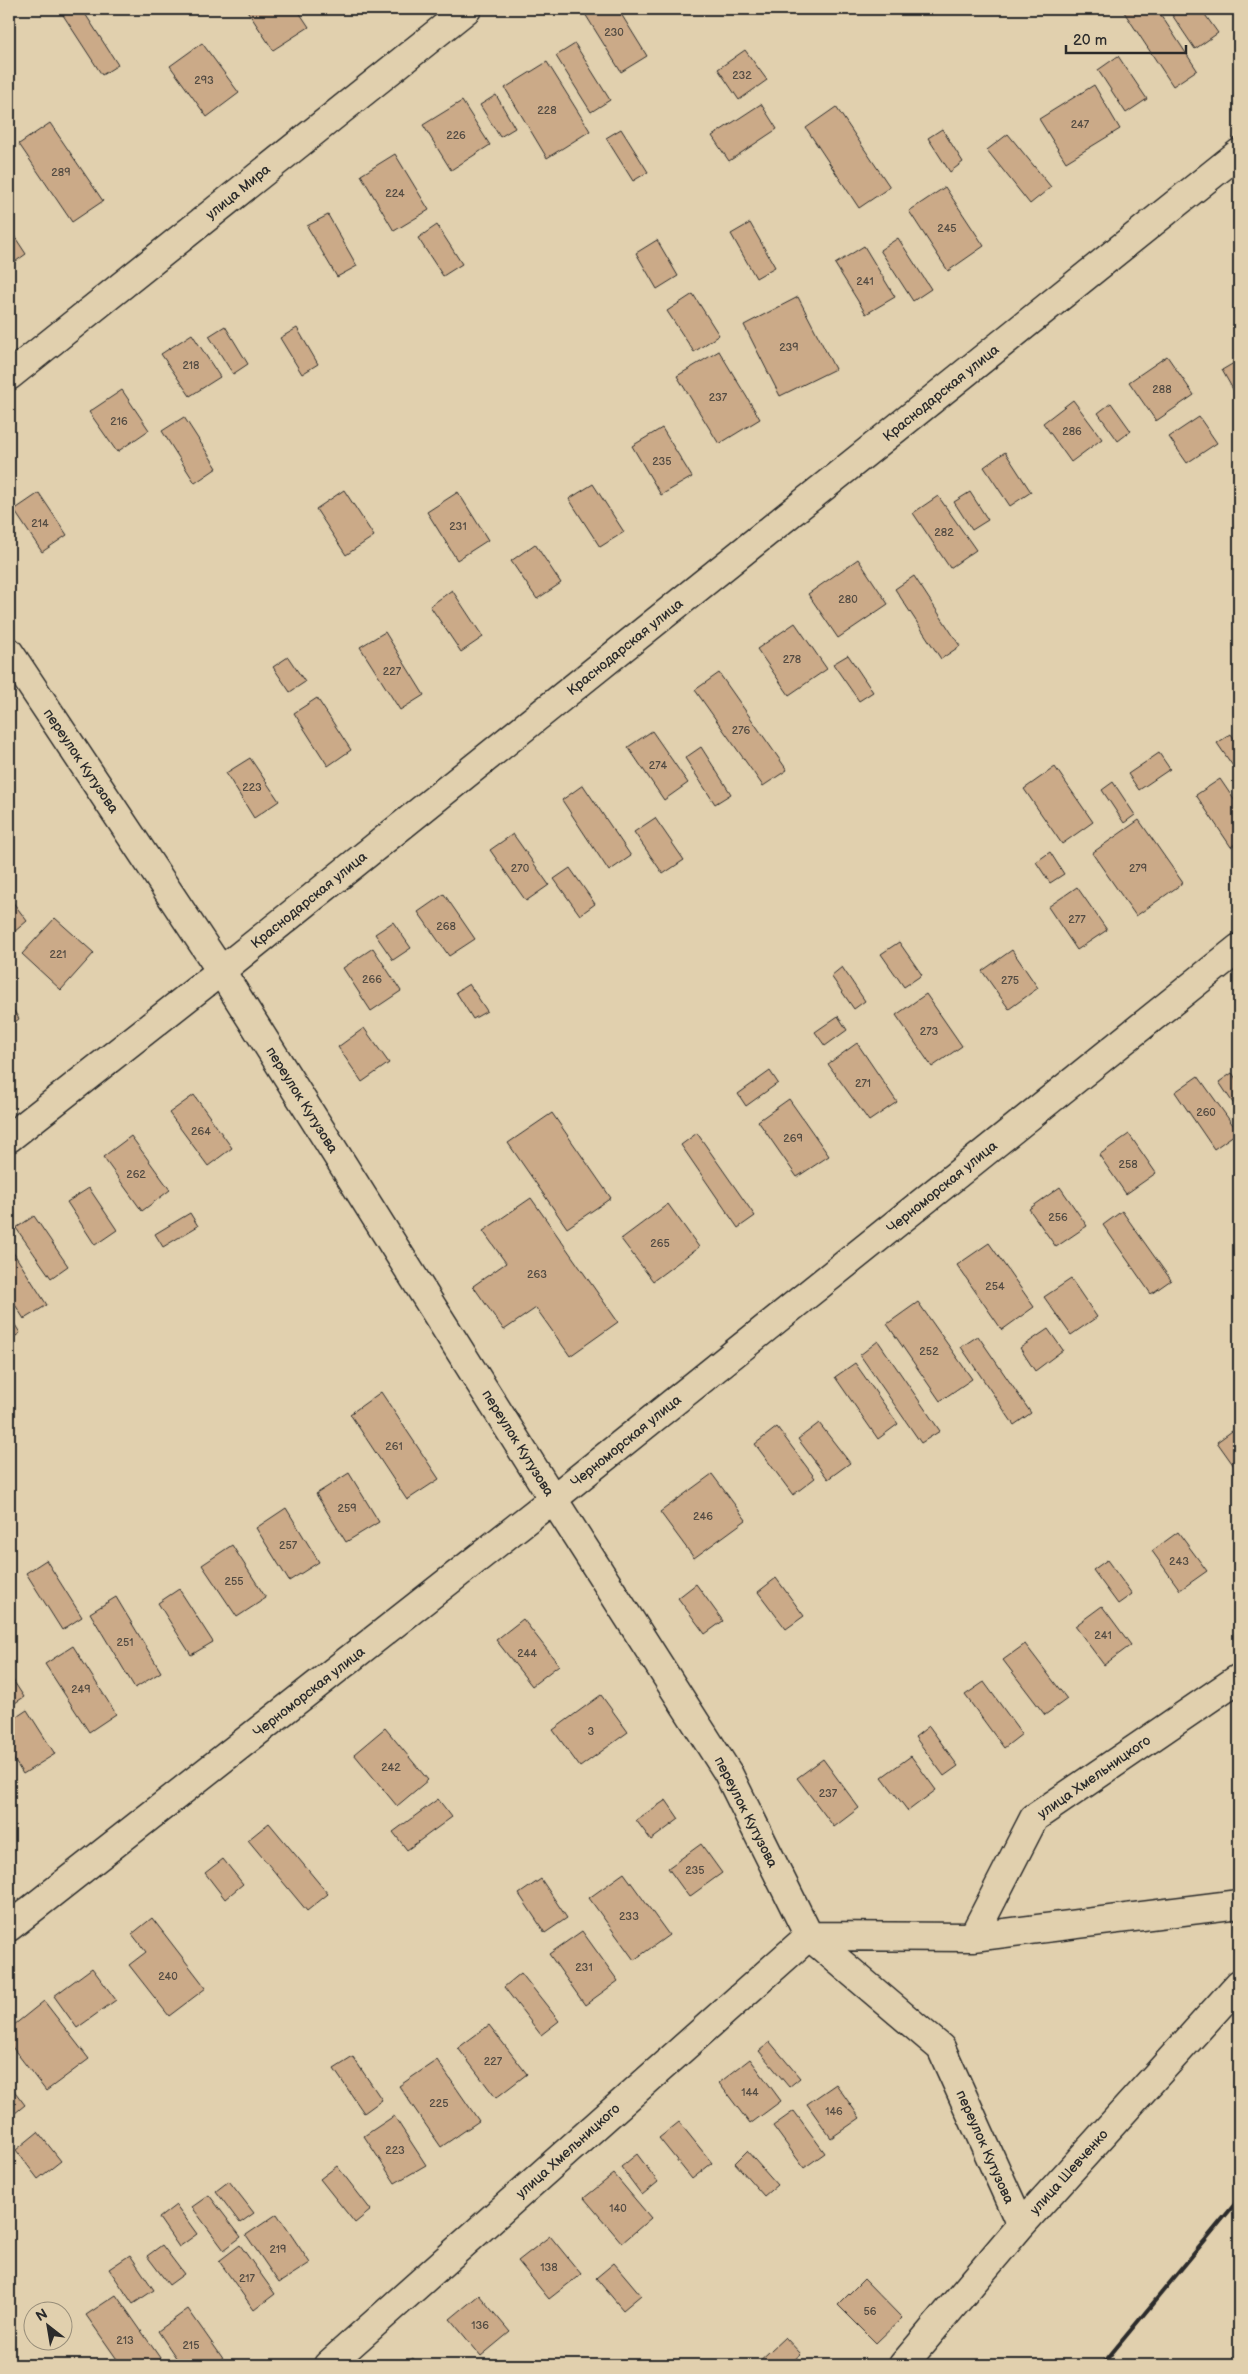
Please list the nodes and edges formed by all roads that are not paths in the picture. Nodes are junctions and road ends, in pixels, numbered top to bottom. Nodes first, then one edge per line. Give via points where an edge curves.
1 (467, 9) edge
2 (1239, 153) edge
3 (9, 376) edge
4 (9, 652) edge
5 (1239, 948) edge
6 (221, 971) junction
7 (9, 1138) edge
8 (553, 1499) junction
9 (1239, 1678) edge
10 (1239, 1904) edge
11 (9, 1927) edge
12 (809, 1936) junction
13 (973, 1938) junction
14 (1239, 1984) edge
15 (1021, 2226) junction
16 (328, 2365) edge
17 (903, 2365) edge

1 - 3 street, улица Мира
2 - 6 street, Краснодарская улица
4 - 6 street, переулок Кутузова
5 - 8 street, Черноморская улица
6 - 7 street, Краснодарская улица
6 - 8 street, переулок Кутузова
8 - 11 street, Черноморская улица
8 - 12 street, переулок Кутузова via 728,1773
9 - 13 street, улица Хмельницкого via 1034,1818
10 - 13 street
12 - 13 street
12 - 15 street, переулок Кутузова via 941,2048
12 - 16 street, улица Хмельницкого
14 - 15 street, улица Шевченко
15 - 17 street, улица Шевченко

